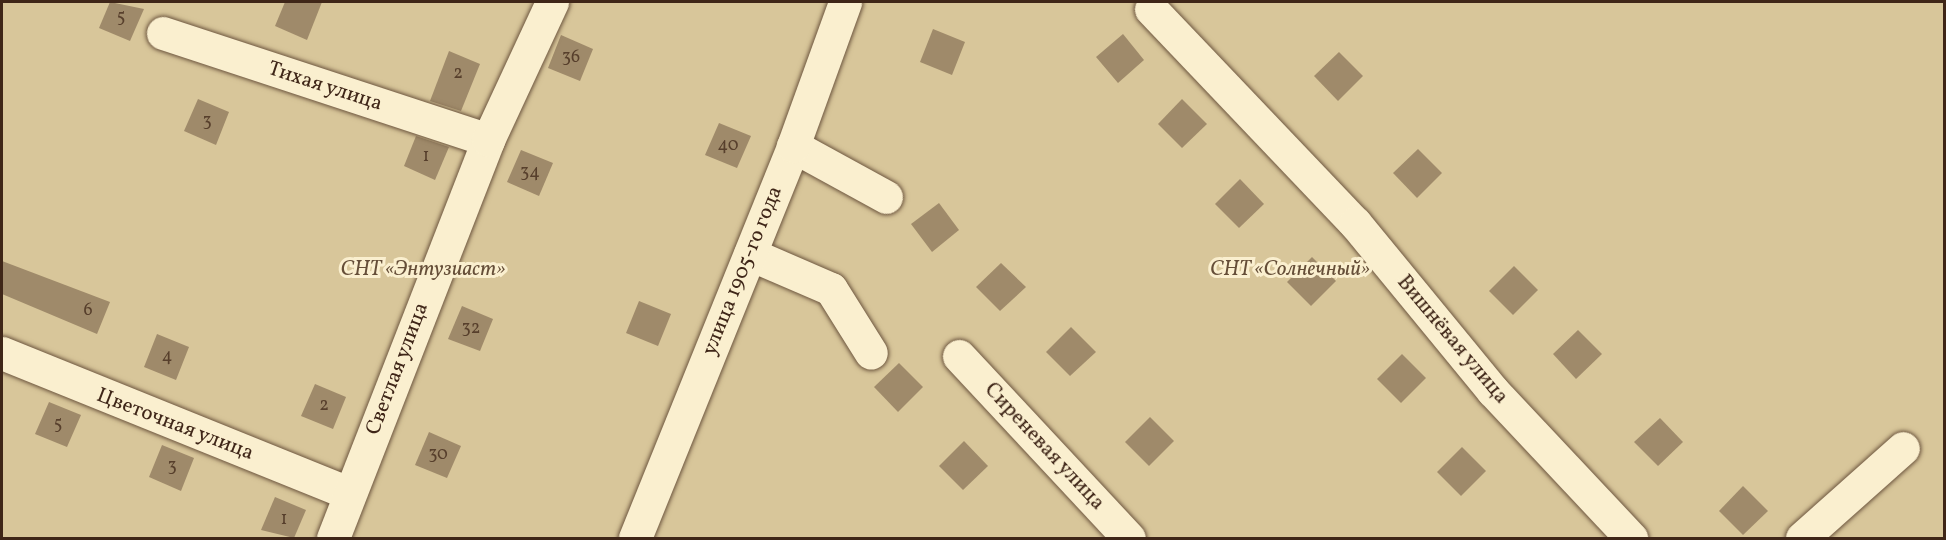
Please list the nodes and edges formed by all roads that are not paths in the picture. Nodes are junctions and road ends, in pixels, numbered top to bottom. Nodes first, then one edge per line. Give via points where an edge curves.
1 (552, 2) edge
2 (845, 2) edge
3 (1151, 9) dead end
4 (163, 33) dead end
5 (488, 140) junction
6 (794, 146) junction
7 (886, 197) dead end
8 (750, 254) junction
9 (2, 353) edge
10 (871, 353) dead end
11 (959, 356) dead end
12 (1903, 448) dead end
13 (349, 493) junction
14 (333, 538) edge
15 (634, 538) edge
16 (1129, 538) edge
17 (1631, 538) edge
18 (1802, 538) edge

1 - 5 street, Светлая улица
2 - 6 street, улица 1905-го года
3 - 17 street, Вишнёвая улица via 1355,223 1493,391
4 - 5 street, Тихая улица
5 - 13 street, Светлая улица
6 - 7 street
6 - 8 street, улица 1905-го года
8 - 10 street via 831,289
8 - 15 street, улица 1905-го года
9 - 13 street, Цветочная улица
11 - 16 street, Сиреневая улица
12 - 18 street
13 - 14 street, Светлая улица

